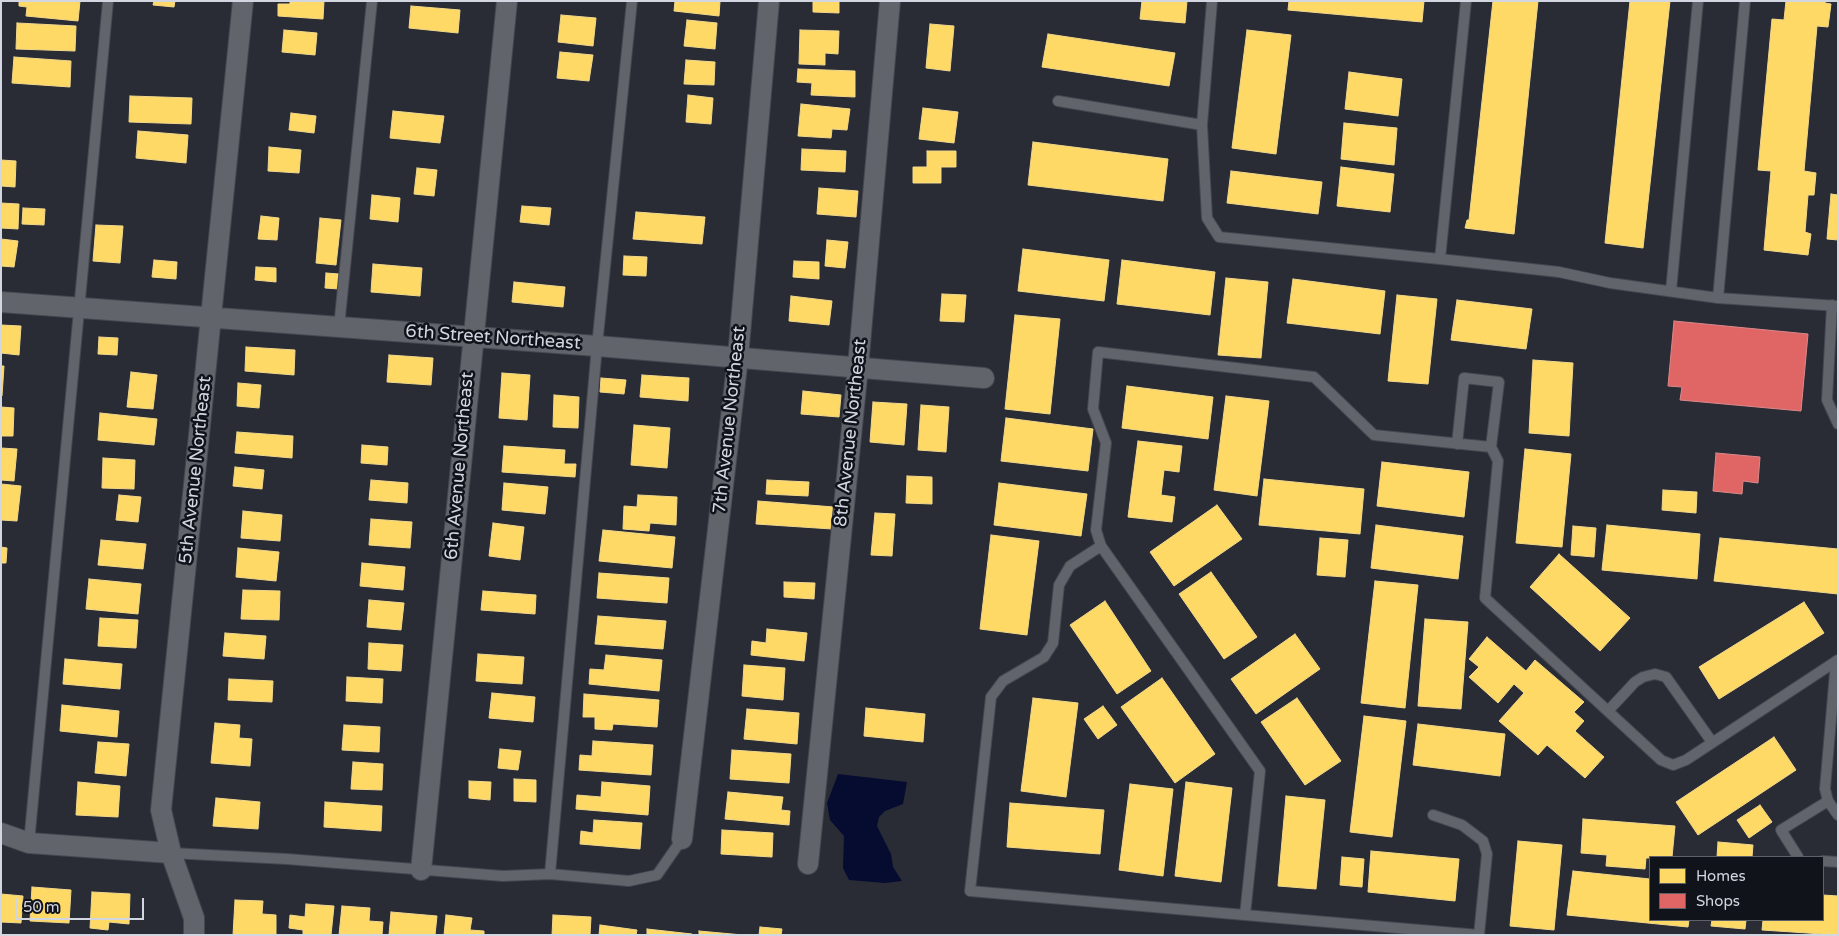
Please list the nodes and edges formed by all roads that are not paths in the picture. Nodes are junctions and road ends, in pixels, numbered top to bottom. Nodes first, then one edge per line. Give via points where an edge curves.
1 (108, 1) edge
2 (243, 1) edge
3 (372, 1) edge
4 (507, 1) edge
5 (632, 1) edge
6 (769, 1) edge
7 (890, 1) edge
8 (1212, 1) edge
9 (1466, 1) edge
10 (1698, 1) edge
11 (1745, 1) edge
12 (1058, 101) dead end
13 (1202, 125) junction
14 (1440, 259) junction
15 (1671, 291) junction
16 (1718, 298) junction
17 (1, 302) edge
18 (1835, 306) edge
19 (79, 308) junction
20 (212, 318) junction
21 (339, 327) junction
22 (472, 336) junction
23 (597, 346) junction
24 (738, 357) junction
25 (858, 367) junction
26 (984, 378) dead end
27 (1838, 424) edge
28 (1456, 444) junction
29 (1491, 447) junction
30 (1101, 546) junction
31 (1837, 660) edge
32 (1608, 711) junction
33 (1712, 742) junction
34 (1828, 801) junction
35 (1434, 815) dead end
36 (1838, 815) edge
37 (1, 833) edge
38 (682, 839) joint
39 (29, 843) junction
40 (171, 853) junction
41 (1797, 856) edge
42 (1824, 861) edge
43 (1838, 862) edge
44 (808, 864) dead end
45 (421, 870) junction
46 (550, 874) junction
47 (1245, 915) junction
48 (194, 935) edge
49 (1479, 935) edge

1 - 19 lane
2 - 20 street, 5th Avenue Northeast
3 - 21 lane
4 - 22 street, 6th Avenue Northeast
5 - 23 lane
6 - 24 street, 7th Avenue Northeast
7 - 25 street, 8th Avenue Northeast
8 - 13 lane
9 - 14 lane
10 - 15 lane
11 - 16 lane
12 - 13 lane
13 - 14 lane via 1207,218 1219,237
14 - 15 lane via 1559,272 1610,284
15 - 16 lane
16 - 18 lane
17 - 19 street, 6th Street Northeast
18 - 27 lane via 1827,400
19 - 20 street, 6th Street Northeast
19 - 39 lane
20 - 21 street, 6th Street Northeast
20 - 40 street, 5th Avenue Northeast via 161,810
21 - 22 street, 6th Street Northeast
22 - 23 street, 6th Street Northeast
22 - 45 street, 6th Avenue Northeast
23 - 24 street, 6th Street Northeast
23 - 46 lane
24 - 25 street, 6th Street Northeast
24 - 38 street, 7th Avenue Northeast
25 - 26 street, 6th Street Northeast
25 - 44 street, 8th Avenue Northeast
28 - 29 lane
28 - 29 lane via 1464,378 1499,382
28 - 30 lane via 1374,435 1314,377 1098,352 1093,409 1106,443 1096,530
29 - 32 lane via 1498,460 1485,598
30 - 47 lane via 1260,771
30 - 47 lane via 1070,566 1059,585 1053,643 1044,657 1002,681 991,697 970,891
31 - 33 lane
31 - 34 lane via 1826,789
32 - 33 lane via 1661,760 1673,765
32 - 33 lane via 1643,676 1655,674 1666,677
34 - 36 lane
34 - 41 lane via 1781,830
35 - 49 lane via 1462,825 1483,841 1487,854
37 - 39 street
38 - 46 lane via 657,875 629,881
39 - 40 street
40 - 45 lane
40 - 48 street, 5th Avenue Northeast via 194,918
42 - 43 lane
45 - 46 lane via 503,876
47 - 49 lane

